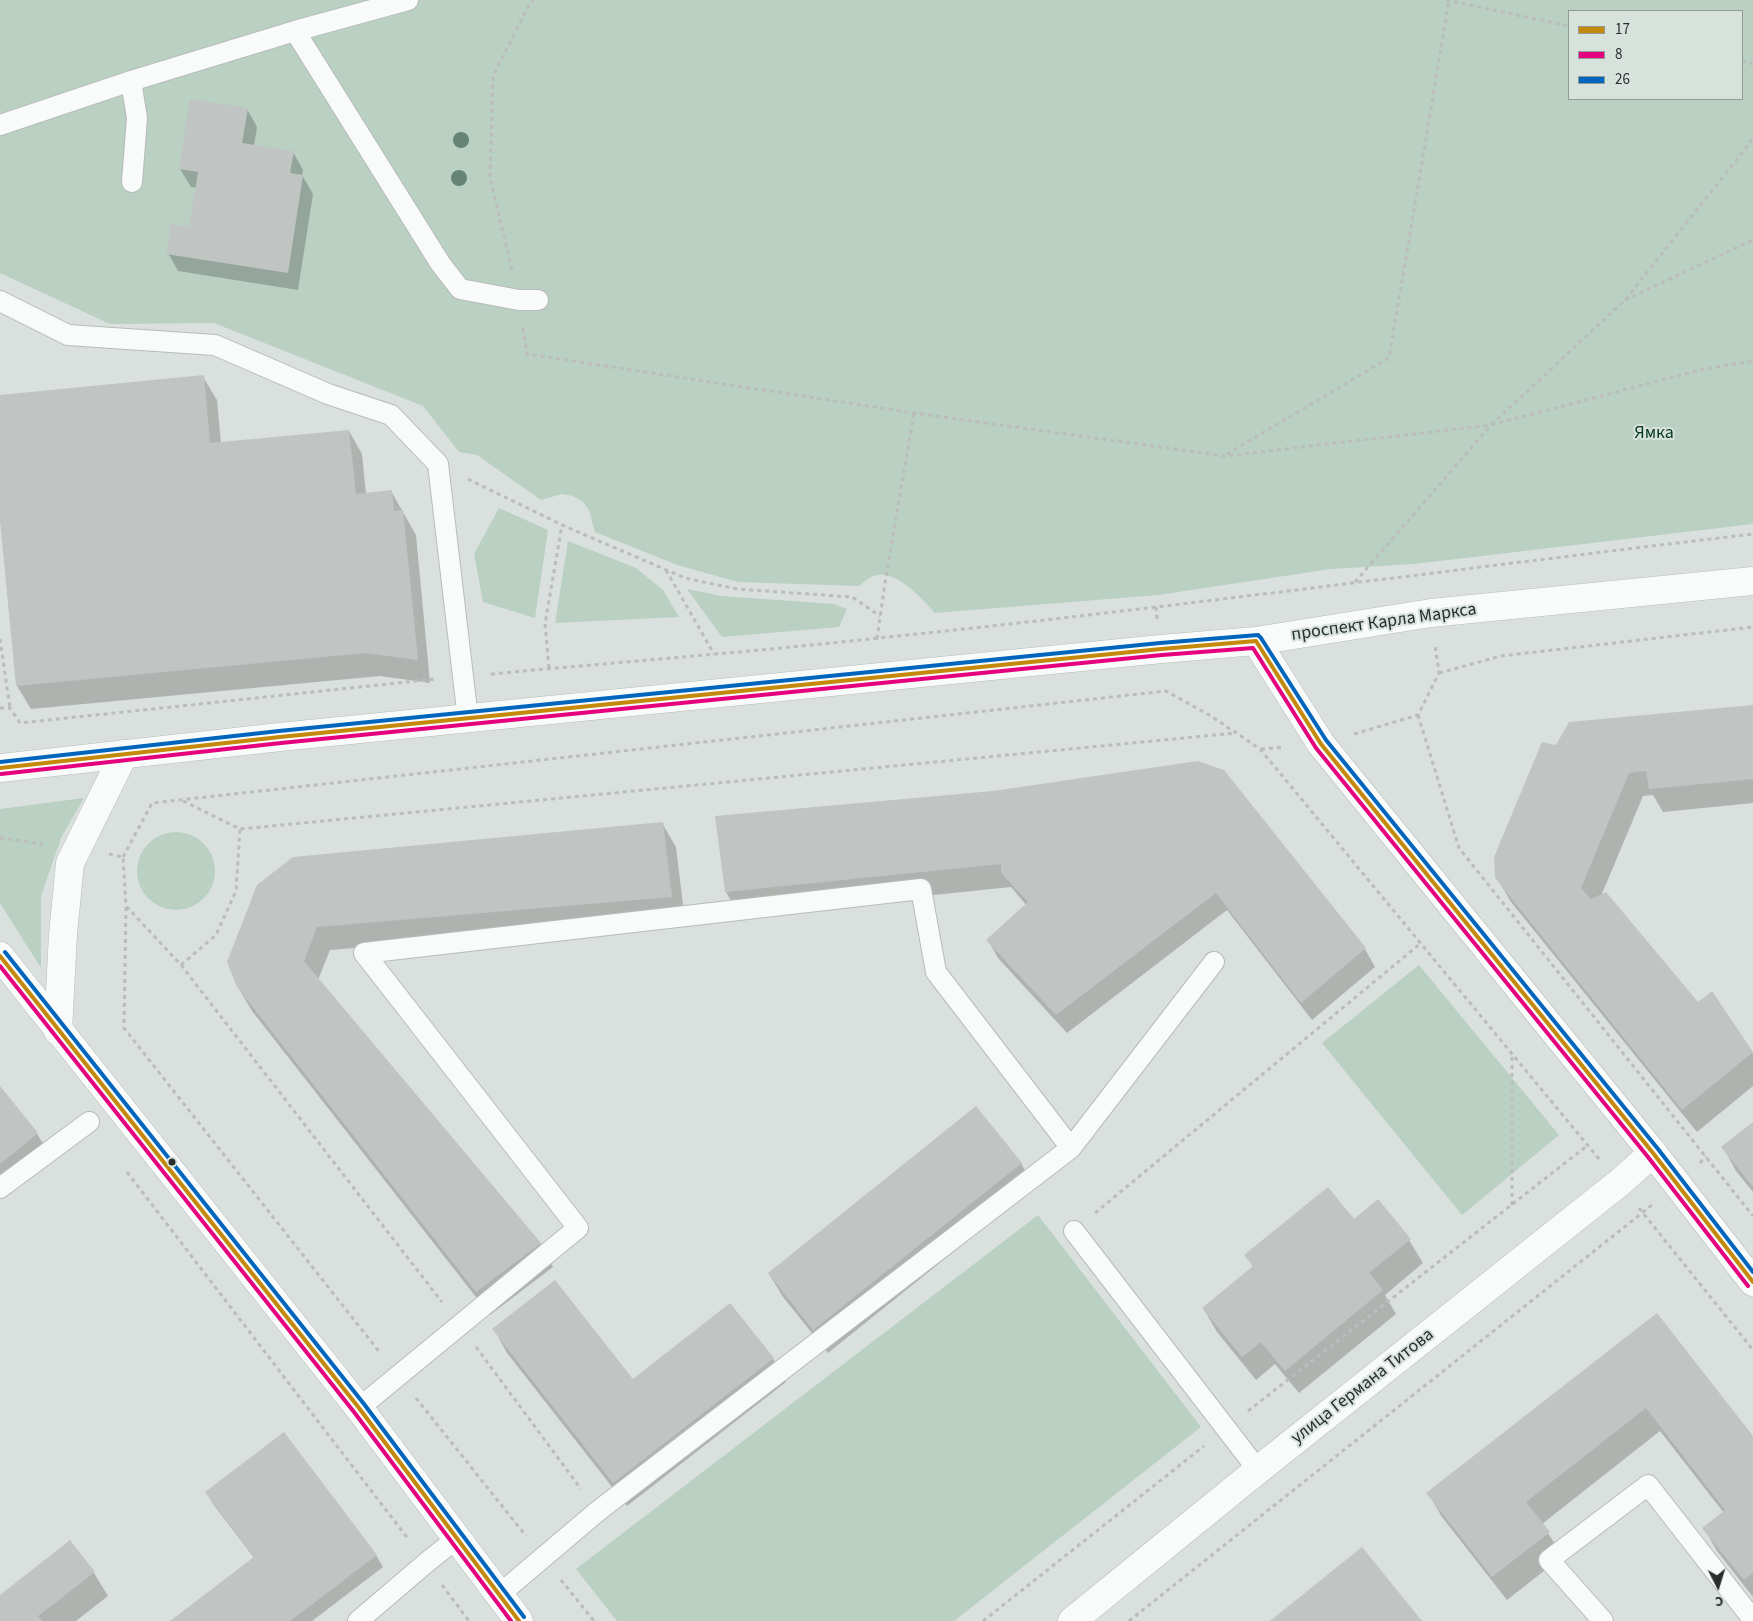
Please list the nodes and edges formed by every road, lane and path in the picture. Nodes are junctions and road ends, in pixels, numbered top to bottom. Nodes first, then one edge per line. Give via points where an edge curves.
1 (408, 0) edge
2 (533, 0) edge
3 (1448, 0) edge
4 (1568, 26) edge
5 (295, 31) junction
6 (131, 81) junction
7 (0, 125) edge
8 (1753, 138) edge
9 (132, 182) dead end
10 (1753, 240) edge
11 (529, 300) junction
12 (1624, 300) junction
13 (0, 301) edge
14 (1753, 361) edge
15 (914, 413) junction
16 (1491, 425) junction
17 (1225, 456) junction
18 (438, 464) junction
19 (562, 526) junction
20 (1753, 534) edge
21 (666, 570) junction
22 (1753, 581) edge
23 (1355, 582) junction
24 (880, 616) junction
25 (1753, 627) edge
26 (0, 639) edge
27 (877, 639) junction
28 (1256, 642) junction
29 (714, 654) junction
30 (549, 668) junction
31 (462, 676) junction
32 (0, 708) edge
33 (10, 708) junction
34 (1418, 715) junction
35 (468, 719) junction
36 (1236, 733) junction
37 (1321, 744) junction
38 (1260, 749) junction
39 (124, 754) junction
40 (0, 768) edge
41 (182, 800) junction
42 (240, 829) junction
43 (0, 838) edge
44 (76, 848) junction
45 (123, 857) junction
46 (126, 906) junction
47 (1421, 943) junction
48 (0, 956) edge
49 (1214, 962) dead end
50 (181, 965) junction
51 (58, 1031) junction
52 (1512, 1054) junction
53 (89, 1122) dead end
54 (1588, 1144) junction
55 (1071, 1148) junction
56 (1653, 1153) junction
57 (125, 1169) dead end
58 (1619, 1183) junction
59 (0, 1188) edge
60 (1512, 1205) junction
61 (1642, 1212) junction
62 (1753, 1216) edge
63 (1074, 1231) joint
64 (1753, 1282) edge
65 (459, 1324) junction
66 (1753, 1350) edge
67 (398, 1376) junction
68 (359, 1408) junction
69 (1226, 1429) junction
70 (1258, 1470) junction
71 (598, 1511) junction
72 (456, 1539) junction
73 (543, 1558) junction
74 (426, 1562) junction
75 (500, 1594) junction
76 (1750, 1618) edge
77 (358, 1621) edge
78 (469, 1621) edge
79 (519, 1621) edge
80 (594, 1621) edge
81 (983, 1621) edge
82 (1072, 1621) edge
83 (1129, 1621) edge
84 (1603, 1621) edge

1 - 5 lane
2 - 11 path via 493,76 490,178
3 - 4 path
3 - 17 path via 1389,358
5 - 6 lane
5 - 11 lane via 440,263 460,289
6 - 7 lane
6 - 9 lane via 137,118
8 - 12 path
10 - 12 path
11 - 15 path via 527,354
12 - 16 path
13 - 18 lane via 68,335 215,345 328,394 391,415
14 - 16 path via 1704,369
15 - 17 path
15 - 24 path
16 - 17 path
16 - 23 path
18 - 19 path
18 - 31 lane
19 - 21 path
19 - 30 path via 545,624
20 - 23 path
21 - 24 path via 685,578 737,589 852,597
21 - 29 path
22 - 28 main road, проспект Карла Маркса via 1431,614
23 - 27 path
24 - 27 path
25 - 34 path via 1501,656 1439,673
26 - 33 path
27 - 29 path
28 - 35 main road, проспект Карла Маркса
28 - 37 main road
29 - 30 path
30 - 31 path
31 - 33 path via 20,723
31 - 35 lane
32 - 33 path
34 - 37 path
34 - 62 path via 1459,848
35 - 39 main road, проспект Карла Маркса
36 - 38 path
36 - 41 path via 1166,691
36 - 42 path
37 - 38 path
37 - 56 main road
38 - 47 path
39 - 40 main road, проспект Карла Маркса
39 - 44 main road
41 - 42 path
41 - 45 path via 152,803
42 - 50 path via 236,891 216,936
43 - 44 path
44 - 45 path
44 - 51 main road via 70,863 63,934
45 - 46 path
46 - 50 path
46 - 67 path via 124,1028
47 - 52 path
47 - 63 path
48 - 51 main road
49 - 55 lane
50 - 65 path
51 - 68 main road
52 - 54 path
52 - 60 path
53 - 59 lane
54 - 58 path
54 - 60 path
55 - 65 lane via 936,972 921,890 364,953 578,1228
55 - 71 lane
56 - 58 main road, улица Германа Титова
56 - 64 main road
57 - 74 path
58 - 61 path
58 - 70 main road, улица Германа Титова
60 - 69 path
61 - 66 path
61 - 83 path
63 - 69 lane
65 - 67 lane
65 - 71 path
67 - 68 lane
67 - 73 path
68 - 72 main road
69 - 70 lane
69 - 81 path
70 - 82 main road, улица Германа Титова
71 - 73 lane
72 - 74 lane
72 - 75 main road
73 - 75 lane
73 - 80 path
74 - 77 lane
74 - 78 path
75 - 79 main road
76 - 84 lane via 1648,1485 1549,1560

